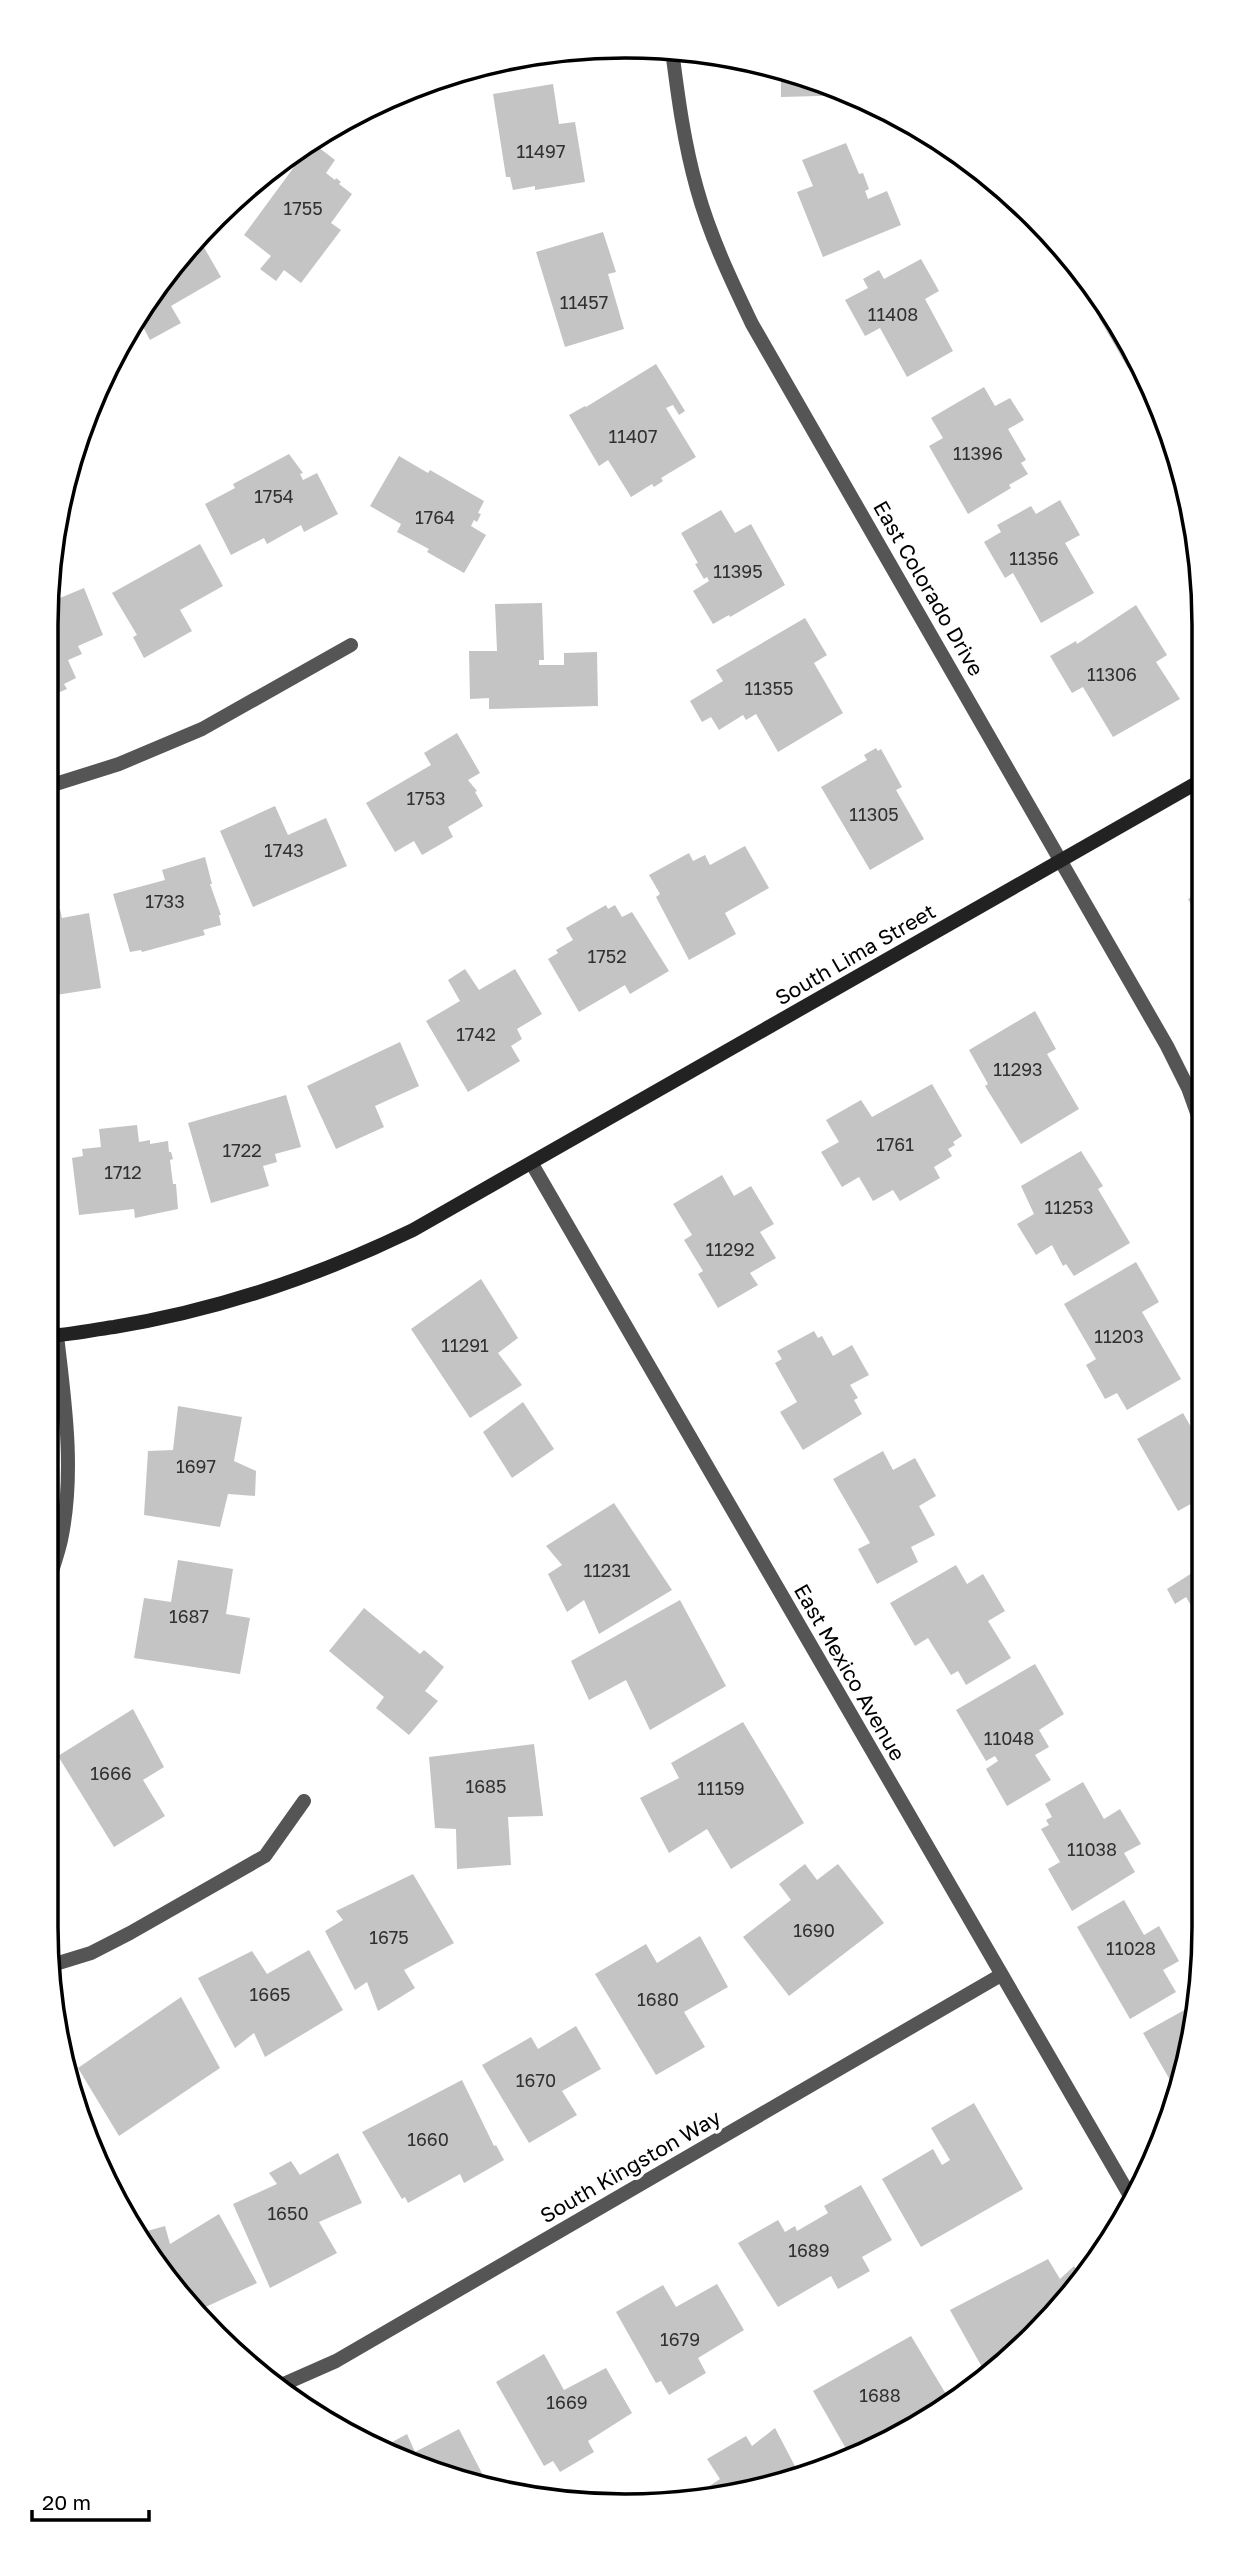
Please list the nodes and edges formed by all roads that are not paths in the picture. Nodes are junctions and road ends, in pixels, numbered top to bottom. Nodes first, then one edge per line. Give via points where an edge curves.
1 (673, 60) edge
2 (351, 645) dead end
3 (58, 783) edge
4 (1192, 786) edge
5 (1060, 860) junction
6 (1192, 1099) edge
7 (531, 1164) junction
8 (58, 1335) edge
9 (58, 1376) edge
10 (58, 1550) edge
11 (304, 1801) dead end
12 (59, 1963) edge
13 (1001, 1975) junction
14 (1127, 2191) edge
15 (287, 2382) edge

1 - 5 street, East Colorado Drive via 697,189 721,258 752,324
2 - 3 street via 202,729 119,764
4 - 5 street, South Lima Street
5 - 6 street, East Colorado Drive via 1167,1046
5 - 7 street, South Lima Street
7 - 8 street, South Lima Street via 364,1254 262,1292 156,1320
7 - 13 street, East Mexico Avenue
9 - 10 street via 66,1421 68,1481
11 - 12 street via 265,1856 130,1933
13 - 14 street, East Mexico Avenue
13 - 15 street, South Kingston Way via 336,2361

